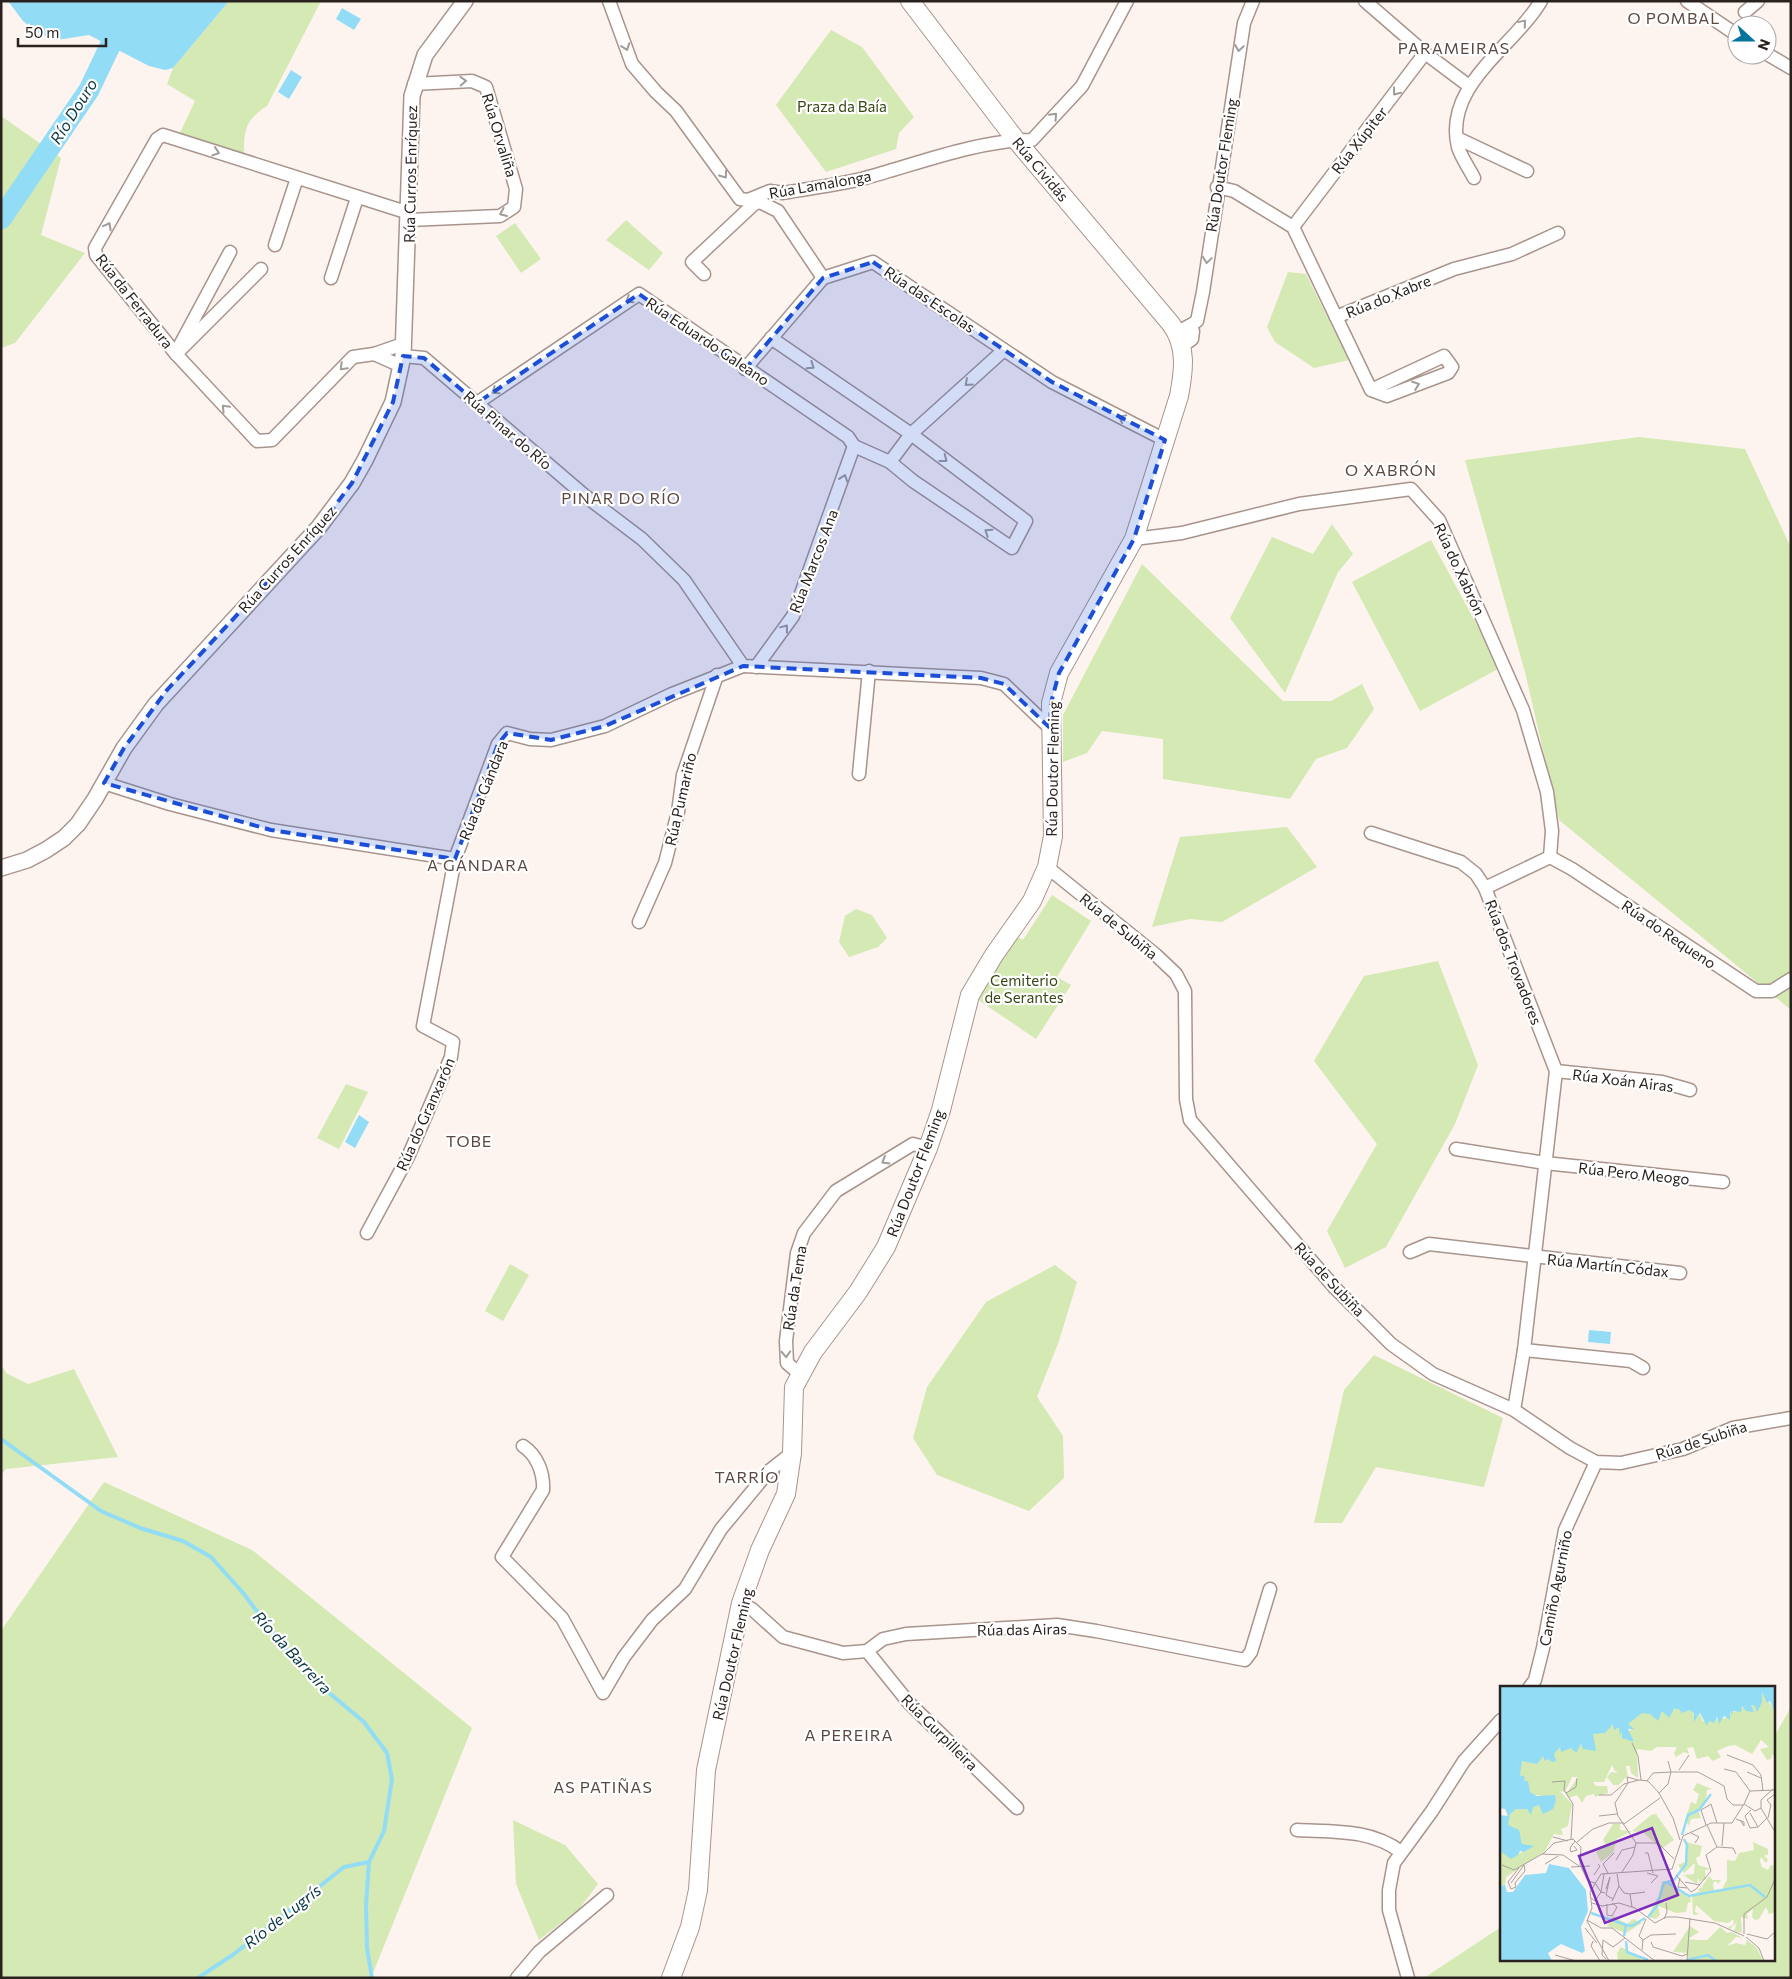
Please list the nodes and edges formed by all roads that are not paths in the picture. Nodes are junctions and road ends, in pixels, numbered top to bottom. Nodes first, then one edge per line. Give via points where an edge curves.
1 (464, 1) edge
2 (609, 1) edge
3 (910, 1) edge
4 (1127, 1) edge
5 (1253, 1) edge
6 (1365, 1) edge
7 (1541, 1) edge
8 (1686, 1) edge
9 (1758, 1) edge
10 (1744, 12) dead end
11 (1727, 28) edge
12 (1425, 54) junction
13 (1777, 60) edge
14 (1791, 68) edge
15 (414, 84) junction
16 (1469, 86) junction
17 (1457, 138) junction
18 (1016, 140) junction
19 (1527, 171) dead end
20 (296, 178) junction
21 (1474, 178) dead end
22 (1218, 187) junction
23 (357, 198) junction
24 (409, 216) junction
25 (1293, 227) junction
26 (1558, 233) dead end
27 (275, 245) dead end
28 (230, 252) dead end
29 (261, 269) dead end
30 (704, 274) dead end
31 (331, 278) dead end
32 (823, 278) junction
33 (1336, 317) junction
34 (1183, 335) junction
35 (771, 338) junction
36 (1004, 350) junction
37 (176, 354) junction
38 (374, 354) junction
39 (402, 355) junction
40 (745, 369) junction
41 (1371, 390) junction
42 (477, 403) junction
43 (911, 434) junction
44 (1165, 440) junction
45 (854, 446) junction
46 (890, 462) junction
47 (1134, 540) junction
48 (750, 667) junction
49 (869, 671) junction
50 (717, 675) junction
51 (1050, 728) junction
52 (859, 774) dead end
53 (104, 783) junction
54 (1371, 833) dead end
55 (1550, 856) junction
56 (455, 859) junction
57 (1, 868) edge
58 (1047, 868) junction
59 (1485, 888) junction
60 (639, 922) dead end
61 (1791, 979) edge
62 (1556, 1071) junction
63 (1690, 1090) dead end
64 (928, 1148) junction
65 (1456, 1149) dead end
66 (1545, 1163) junction
67 (1722, 1182) dead end
68 (367, 1233) dead end
69 (1410, 1252) dead end
70 (1535, 1257) junction
71 (1680, 1273) dead end
72 (1524, 1350) junction
73 (1643, 1368) dead end
74 (801, 1375) junction
75 (1514, 1410) junction
76 (1791, 1418) edge
77 (523, 1446) dead end
78 (792, 1453) junction
79 (1596, 1462) junction
80 (1270, 1589) dead end
81 (741, 1603) junction
82 (867, 1652) junction
83 (1530, 1686) edge
84 (1500, 1721) edge
85 (1017, 1808) dead end
86 (1297, 1830) dead end
87 (1401, 1852) junction
88 (607, 1895) dead end
89 (517, 1978) edge
90 (671, 1978) edge
91 (1408, 1978) edge

1 - 15 street, Rúa Curros Enríquez via 425,55
2 -> 18 street, Rúa Lamalonga via 632,64 676,111 740,199 748,200 770,191 783,193 864,178 936,157
3 - 18 main road, Rúa Cividás
18 -> 4 street, Rúa Lamalonga via 1032,140 1082,86
5 -> 22 street, Rúa Doutor Fleming via 1244,23
6 - 12 street
16 -> 7 street
8 - 11 street
9 - 10 street
12 - 16 street
12 -> 25 street, Rúa Xúpiter
13 - 14 street
15 - 24 street, Rúa Curros Enríquez
15 -> 24 street, Rúa Orvaliña via 472,81 486,87 516,189 514,207 500,216
16 - 17 street via 1456,122
17 - 19 street
17 - 21 street via 1458,148
18 - 34 main road, Rúa Cividás
20 - 23 street, Rúa da Ferradura
20 - 27 street
37 -> 20 street, Rúa da Ferradura via 96,255 95,248 157,139 163,135
22 - 25 street via 1234,191
22 -> 34 street, Rúa Doutor Fleming via 1197,321
23 - 24 street, Rúa da Ferradura
23 - 31 street
24 - 39 street, Rúa Curros Enríquez
25 - 33 street, Rúa do Xabre
26 - 33 street, Rúa do Xabre via 1512,254 1454,269
28 - 37 street
29 - 37 street
30 - 32 street via 692,262 760,202 778,211
32 - 35 street
32 - 36 street, Rúa das Escolas via 872,262
33 - 41 street
34 - 44 main road, Rúa Doutor Fleming via 1184,373
35 - 40 street
35 -> 43 street, Rúa Eduardo Galeano
36 -> 43 street
44 -> 36 street, Rúa das Escolas via 1052,382
38 -> 37 street, Rúa da Ferradura via 353,357 272,440 257,440
38 - 39 street, Rúa da Ferradura
38 - 39 street
39 - 42 street, Rúa Pinar do Río via 424,358
39 - 53 street, Rúa Curros Enríquez via 393,402 352,483 319,527 162,697 124,748
40 -> 42 street, Rúa Eduardo Galeano via 638,294
40 - 45 street, Rúa Eduardo Galeano via 848,437
41 -> 41 street via 1386,396 1448,373 1452,367 1444,356
42 - 48 street, Rúa Pinar do Río via 584,495 642,539 684,580
43 - 46 street
43 -> 46 street, Rúa Eduardo Galeano via 1026,521 1012,548
44 - 47 main road, Rúa Doutor Fleming
45 - 46 street, Rúa Eduardo Galeano
48 -> 45 street, Rúa Marcos Ana via 793,616
47 - 51 main road, Rúa Doutor Fleming via 1059,674 1051,703
47 - 55 street, Rúa do Xabrón via 1182,533 1299,504 1411,489 1439,520 1524,710 1547,792 1552,831
48 - 49 street
48 - 50 street, Rúa da Gándara
49 - 51 street via 981,678 1004,684
49 - 52 street
50 - 56 street, Rúa da Gándara via 605,726 551,740 507,733 498,744
50 - 60 street, Rúa Pumariño via 683,775 678,812 665,863
51 - 58 main road, Rúa Doutor Fleming via 1053,836
53 - 56 street, Rúa da Gándara via 272,830
53 - 57 street, Rúa Curros Enríquez via 78,824 64,838 28,860
54 - 59 street, Rúa dos Trovadores via 1461,862 1476,874
55 - 59 street
55 - 61 street, Rúa do Requeno via 1756,991 1772,991
56 - 68 street, Rúa do Granxarón via 422,1026 453,1042 451,1057 408,1157
58 - 64 main road, Rúa Doutor Fleming via 1032,901 970,995
58 - 75 street, Rúa de Subiña via 1176,974 1185,991 1186,1099 1190,1120 1286,1232 1335,1288 1391,1344 1433,1374
59 - 62 street, Rúa dos Trovadores
62 - 63 street, Rúa Xoán Airas via 1662,1082
62 - 66 street, Rúa dos Trovadores
64 - 74 main road, Rúa Doutor Fleming via 886,1247 858,1292 813,1352
64 -> 74 street, Rúa da Tema via 914,1144 836,1191 804,1233 797,1253 786,1341 787,1363
65 - 66 street
66 - 67 street, Rúa Pero Meogo
66 - 70 street, Rúa dos Trovadores
69 - 70 street via 1429,1244
70 - 71 street, Rúa Martín Códax
70 - 72 street, Rúa dos Trovadores
72 - 73 street via 1631,1361
72 - 75 street, Rúa dos Trovadores
74 - 78 main road, Rúa Doutor Fleming via 794,1387
75 - 79 street, Rúa de Subiña
76 - 79 street, Rúa de Subiña via 1733,1428 1674,1451 1621,1463
77 - 78 street via 532,1452 544,1479 544,1490 502,1557 562,1618 603,1693 624,1657 652,1620 685,1589 721,1529 769,1471
78 - 81 main road, Rúa Doutor Fleming via 786,1494 760,1550
79 - 83 street, Camiño Agurniño via 1565,1530 1543,1648
80 - 82 street, Rúa das Airas via 1251,1652 1245,1660 1057,1626 906,1634 883,1639
81 - 82 street via 783,1638 844,1653
81 - 90 main road, Rúa Doutor Fleming via 706,1770 698,1890 690,1927
82 - 85 street, Rúa Gurpilleira via 909,1703
84 - 87 street via 1464,1761
86 - 87 street via 1364,1834 1387,1841
87 - 91 street via 1394,1863 1389,1910
88 - 89 street via 539,1952

